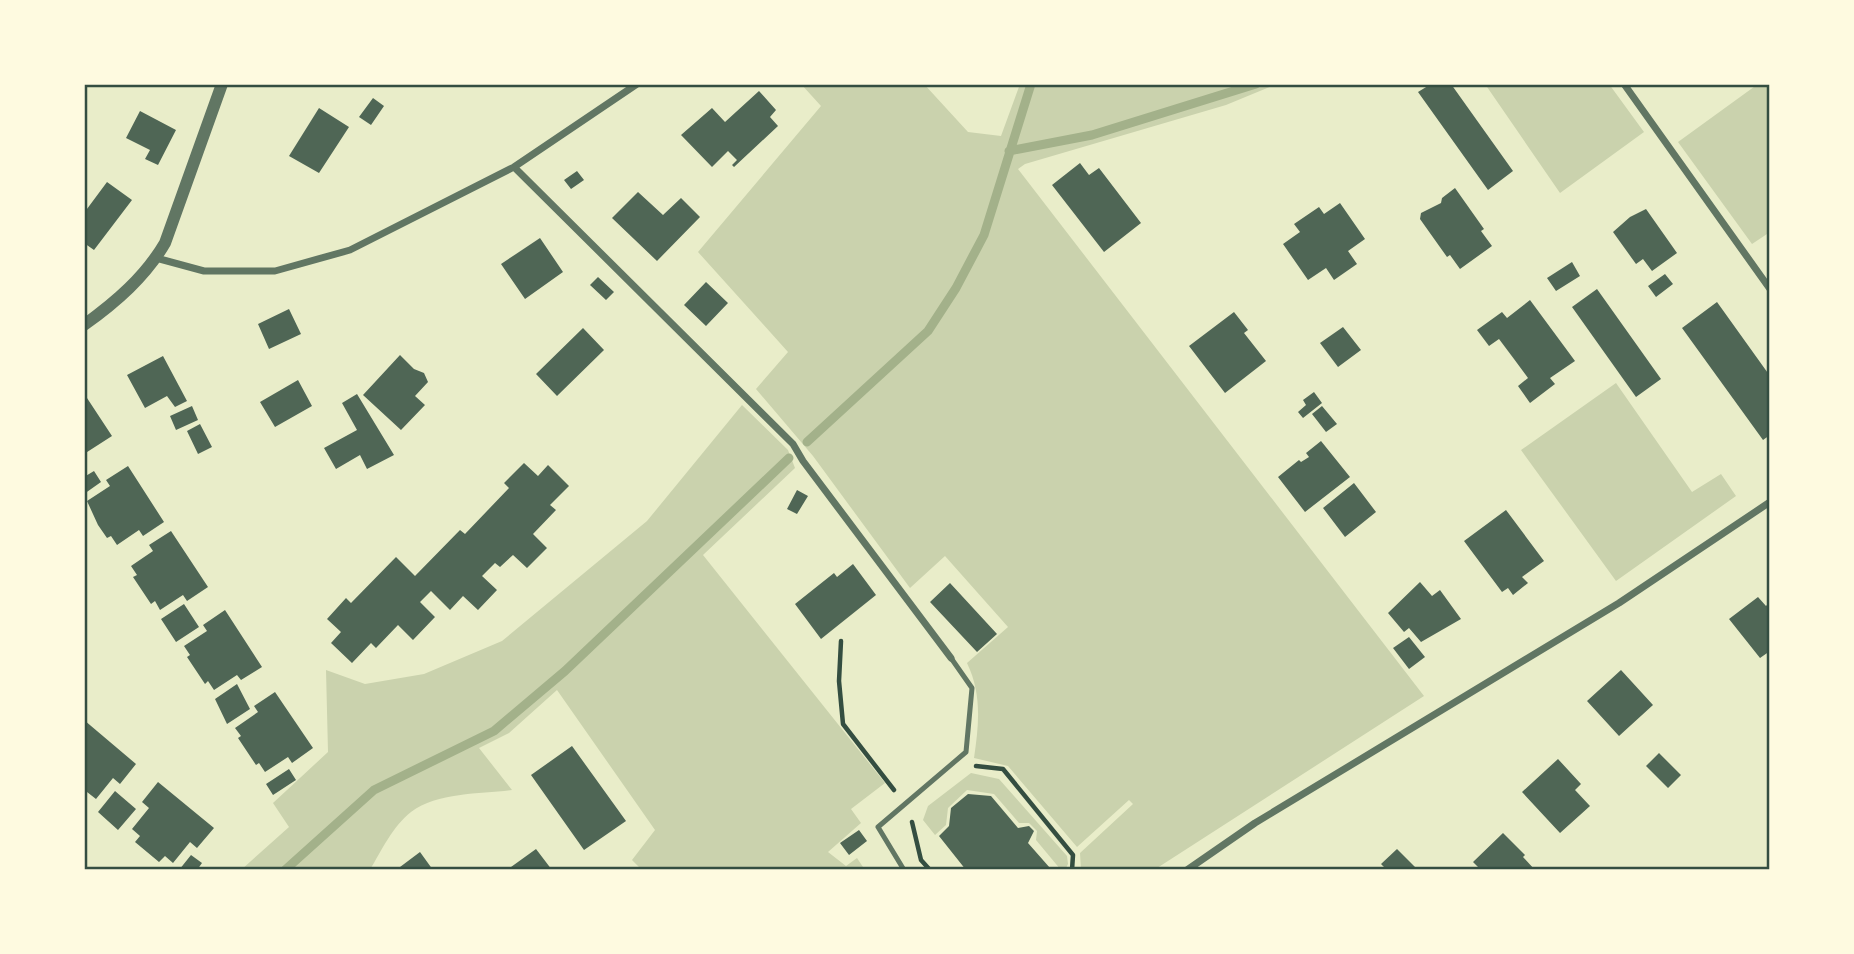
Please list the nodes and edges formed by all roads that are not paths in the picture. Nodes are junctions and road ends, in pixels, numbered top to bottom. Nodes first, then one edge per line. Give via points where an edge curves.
1 (222, 84) edge
2 (636, 84) edge
3 (1624, 84) edge
4 (514, 167) junction
5 (156, 258) junction
6 (1770, 289) edge
7 (84, 325) edge
8 (1770, 502) edge
9 (951, 657) joint
10 (904, 870) edge
11 (1187, 870) edge

1 - 5 street
2 - 4 street
3 - 6 street
4 - 5 street via 350,250 282,269 204,271
4 - 9 street via 793,444
5 - 7 street via 117,301
8 - 11 street via 1619,603 1255,823
9 - 10 lane via 972,688 966,751 878,827

